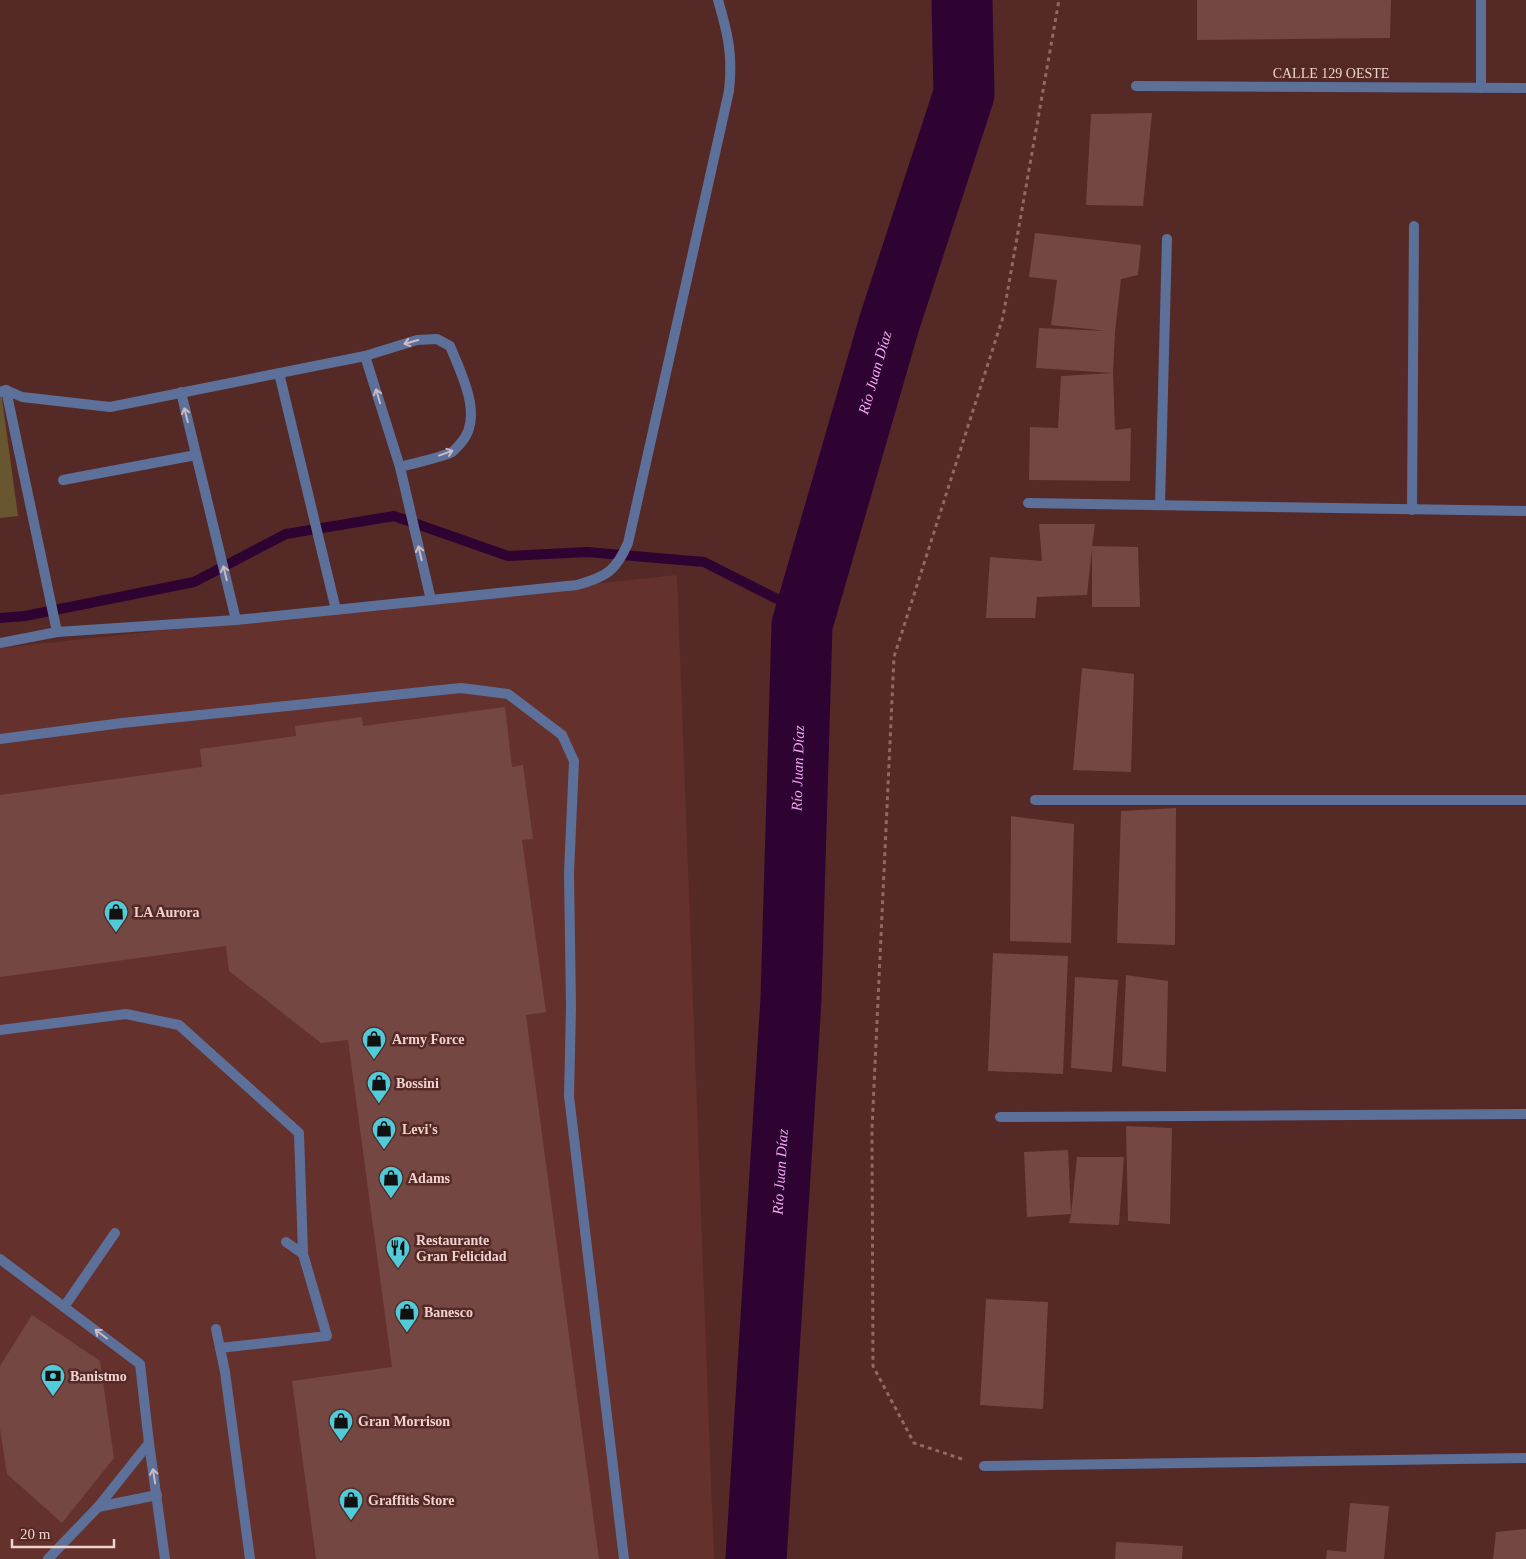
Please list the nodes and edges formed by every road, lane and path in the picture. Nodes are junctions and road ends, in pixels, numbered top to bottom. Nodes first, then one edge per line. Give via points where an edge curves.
1 (718, 0) edge
2 (1059, 0) edge
3 (1481, 0) edge
4 (1136, 86) dead end
5 (1481, 88) junction
6 (1526, 88) edge
7 (1414, 226) dead end
8 (1167, 239) dead end
9 (366, 356) junction
10 (279, 373) junction
11 (3, 391) edge
12 (181, 392) junction
13 (196, 455) junction
14 (400, 467) junction
15 (63, 480) dead end
16 (1028, 503) dead end
17 (1160, 505) junction
18 (1412, 510) junction
19 (1526, 512) edge
20 (431, 600) junction
21 (336, 610) junction
22 (236, 620) junction
23 (57, 632) junction
24 (0, 643) edge
25 (0, 739) edge
26 (1035, 800) dead end
27 (1526, 800) edge
28 (0, 1030) edge
29 (1526, 1114) edge
30 (1000, 1117) dead end
31 (115, 1233) dead end
32 (286, 1242) dead end
33 (303, 1254) junction
34 (0, 1258) edge
35 (64, 1306) junction
36 (216, 1330) dead end
37 (220, 1348) junction
38 (149, 1444) junction
39 (1526, 1458) edge
40 (984, 1466) joint
41 (157, 1495) junction
42 (98, 1507) junction
43 (48, 1559) edge
44 (165, 1559) edge
45 (250, 1559) edge
46 (624, 1559) edge

1 - 20 street via 732,65 730,91 628,543 621,560 608,573 577,584
2 - 40 path via 1003,317 894,657 872,1129 873,1366 914,1443
3 - 5 street
4 - 5 street, CALLE 129 OESTE
5 - 6 street, CALLE 129 OESTE
7 - 18 street
8 - 17 street
9 - 10 street
14 -> 9 street
14 -> 9 street via 453,452 464,440 470,424 471,407 450,346 437,340 417,340
10 - 12 street
10 - 21 street
11 - 12 street via 22,397 110,407
11 - 23 street
13 -> 12 street
13 - 15 street
22 -> 13 street
20 -> 14 street
16 - 17 street
17 - 18 street
18 - 19 street
20 - 21 street
21 - 22 street
22 - 23 street
23 - 24 street
25 - 46 street via 461,688 508,694 562,735 574,761 569,873 569,1096
26 - 27 street
28 - 33 street via 126,1014 179,1025 299,1133
29 - 30 street
31 - 35 street
32 - 33 street
33 - 37 street via 327,1336
34 - 35 street
38 -> 35 street via 140,1364
36 - 37 street
37 - 45 street
41 -> 38 street
38 - 42 street
39 - 40 street
41 - 42 street
41 - 44 street
42 - 43 street

